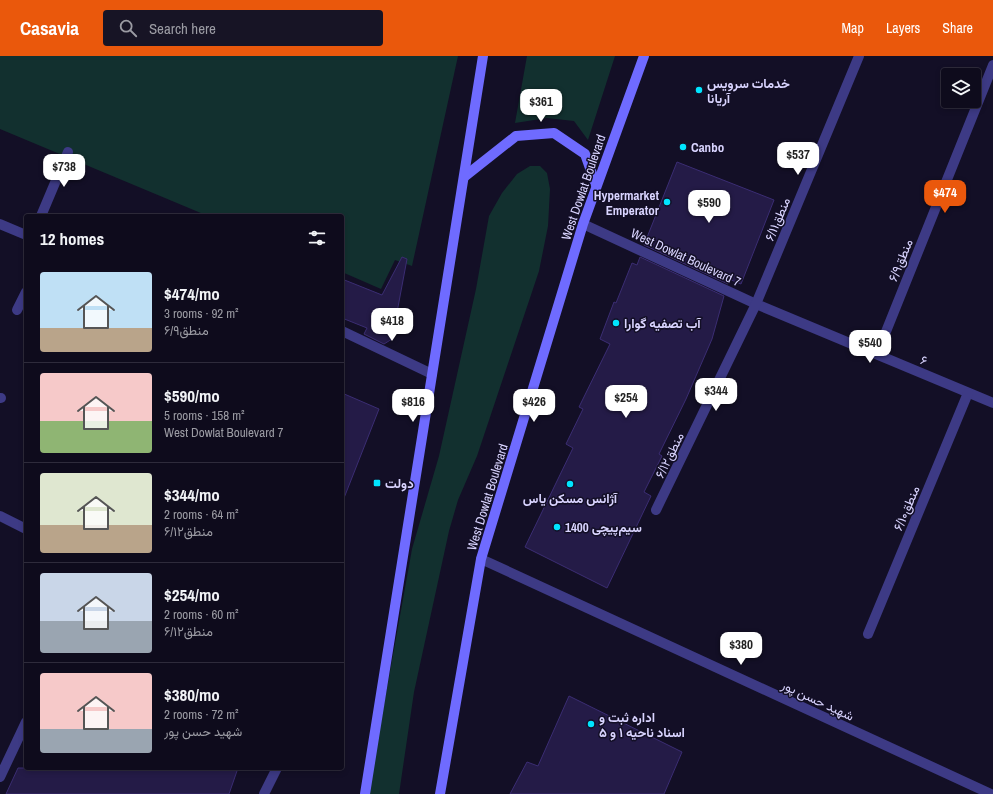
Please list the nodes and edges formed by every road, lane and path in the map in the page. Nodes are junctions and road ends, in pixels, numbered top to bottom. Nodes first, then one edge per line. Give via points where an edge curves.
1 (483, 56) edge
2 (644, 56) edge
3 (859, 56) edge
4 (993, 65) edge
5 (68, 152) dead end
6 (464, 177) junction
7 (596, 186) junction
8 (42, 214) edge
9 (0, 224) edge
10 (583, 224) junction
11 (24, 234) edge
12 (24, 296) edge
13 (756, 304) junction
14 (17, 310) dead end
15 (344, 331) edge
16 (877, 354) junction
17 (432, 374) junction
18 (968, 392) junction
19 (993, 403) edge
20 (656, 510) dead end
21 (0, 516) edge
22 (24, 528) edge
23 (481, 559) junction
24 (868, 634) dead end
25 (24, 726) edge
26 (276, 770) edge
27 (0, 776) edge
28 (264, 794) edge
29 (365, 794) edge
30 (440, 794) edge
31 (991, 794) edge

1 - 6 main road
2 - 7 main road, West Dowlat Boulevard
3 - 13 street, منطق۶/۱۱
4 - 16 street, منطق۶/۹
5 - 8 street
6 - 7 main road via 516,136 554,133 585,154
6 - 17 main road
7 - 10 main road, West Dowlat Boulevard
9 - 11 street
10 - 13 street, West Dowlat Boulevard 7
10 - 23 main road, West Dowlat Boulevard
12 - 14 street
13 - 16 street, ۶
13 - 20 street, منطق۶/۱۲
15 - 17 street
16 - 18 street, ۶
17 - 29 main road
18 - 19 street, ۶
18 - 24 street, منطق۶/۱۰
21 - 22 street
23 - 30 main road, West Dowlat Boulevard
23 - 31 street, شهید حسن پور
25 - 27 street
26 - 28 street

